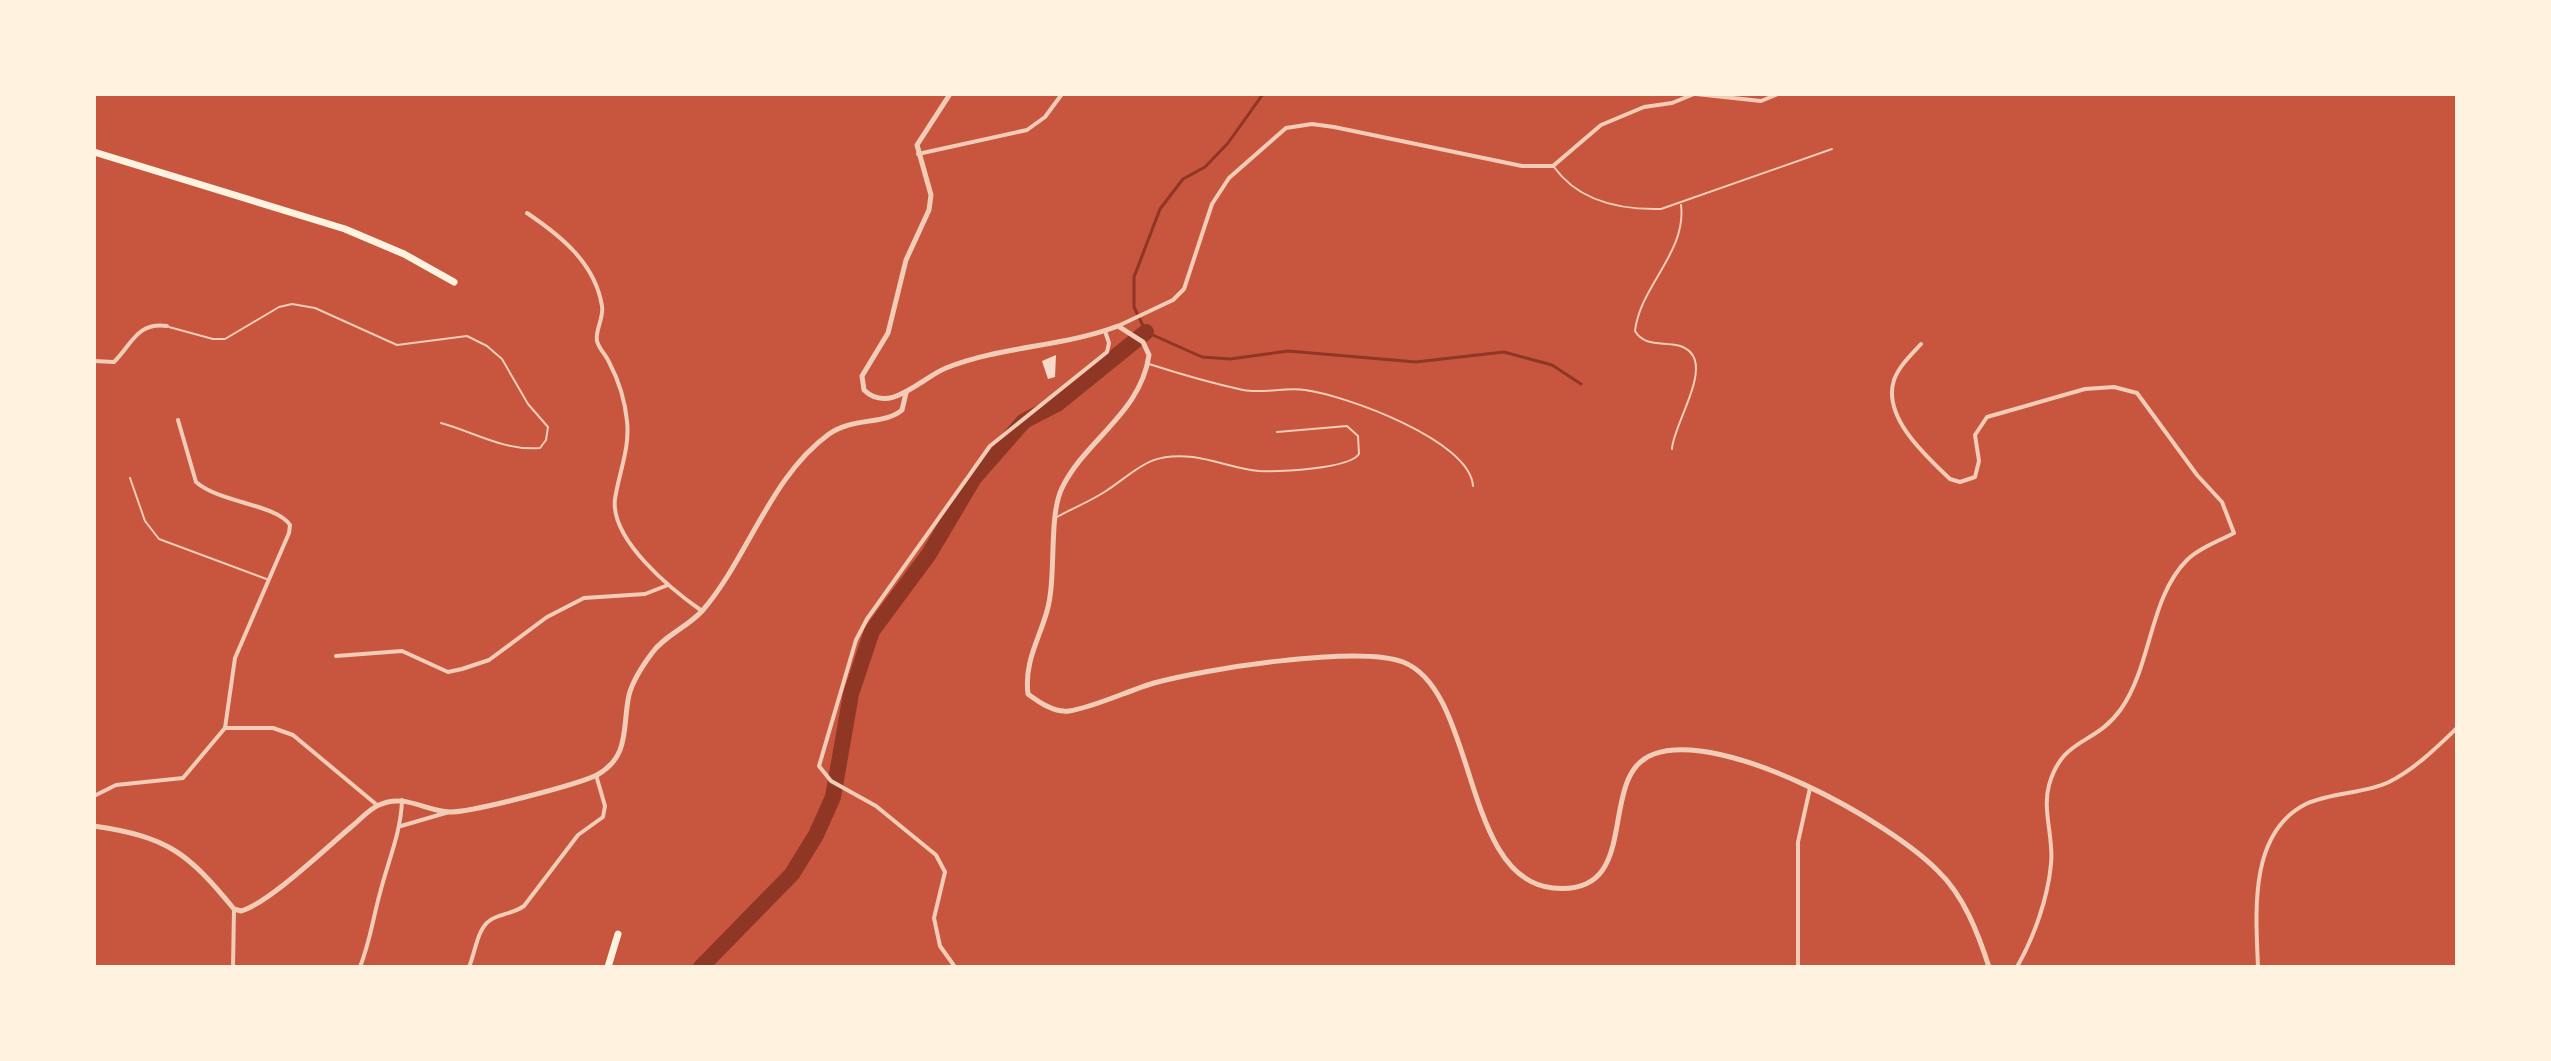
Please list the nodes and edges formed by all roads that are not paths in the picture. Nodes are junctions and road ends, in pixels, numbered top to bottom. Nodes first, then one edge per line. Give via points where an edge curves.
1 (950, 94) edge
2 (1062, 94) edge
3 (1695, 94) edge
4 (1778, 94) edge
5 (1832, 149) dead end
6 (94, 152) edge
7 (918, 154) junction
8 (1553, 166) junction
9 (1680, 204) junction
10 (527, 213) dead end
11 (454, 282) dead end
12 (167, 326) joint
13 (1118, 326) junction
14 (1105, 331) junction
15 (1921, 344) dead end
16 (94, 361) edge
17 (1148, 363) junction
18 (906, 393) junction
19 (178, 420) dead end
20 (441, 423) dead end
21 (1277, 432) dead end
22 (1672, 449) dead end
23 (130, 478) dead end
24 (1473, 486) dead end
25 (1056, 517) junction
26 (270, 580) junction
27 (668, 585) junction
28 (702, 611) junction
29 (336, 656) dead end
30 (225, 728) junction
31 (2457, 728) edge
32 (596, 775) junction
33 (1810, 788) junction
34 (94, 796) edge
35 (402, 800) junction
36 (377, 805) junction
37 (450, 812) junction
38 (94, 826) edge
39 (401, 826) junction
40 (234, 909) junction
41 (618, 934) dead end
42 (233, 967) edge
43 (360, 967) edge
44 (469, 967) edge
45 (608, 967) edge
46 (955, 967) edge
47 (1798, 967) edge
48 (1989, 967) edge
49 (2017, 967) edge
50 (2258, 967) edge

1 - 7 street via 920,137
2 - 7 street via 1027,130
3 - 4 street via 1761,101
3 - 8 street via 1601,125
5 - 9 lane
6 - 11 highway via 345,229
7 - 18 street via 931,195 929,210 906,260 888,333 862,376 869,394 885,399
8 - 9 lane via 1578,190 1615,206 1661,209
8 - 13 street via 1522,166 1334,127 1286,128 1229,178 1212,204 1184,289 1173,300
9 - 22 lane via 1683,222 1677,240 1643,303 1635,331 1650,343 1683,348 1693,358 1688,405
10 - 27 street via 562,236 598,289 603,309 597,344 623,394 627,419 615,514 633,548
12 - 16 street via 154,324 136,334 114,362
12 - 20 lane via 225,339 292,304 315,308 397,345 467,336 502,359 548,427 540,448 528,449
13 - 14 street
13 - 17 street via 1143,342
14 - 18 street via 947,367
14 - 46 street via 1107,352 990,446 867,619 819,766 831,781 876,806 941,863 945,872 934,918 940,946
15 - 49 street via 1894,379 1892,398 1898,419 1950,479 1975,477 1975,435 1987,417 2085,389 2114,387 2137,393 2222,502 2234,533 2181,567 2123,707 2106,728 2057,759 2047,800 2052,863 2042,906
17 - 24 lane via 1247,391 1304,389 1369,405 1432,438 1469,471
17 - 25 street via 1127,408 1062,487
18 - 28 street via 897,415 846,425 813,448 780,487 733,571
19 - 26 street via 196,482 227,500 289,521
21 - 25 lane via 1347,426 1358,436 1359,454 1352,461 1259,471 1160,456
23 - 26 lane via 145,521 159,539
25 - 33 street via 1048,610 1026,676 1028,694 1067,711 1158,682 1268,664 1338,654 1404,662 1440,699 1494,841 1509,865 1527,880 1569,888 1591,881 1605,868 1622,797 1636,766 1656,753 1714,753
26 - 30 street via 235,658
27 - 28 street
27 - 29 street via 645,594 584,598 527,630 489,660 448,672 402,651
28 - 32 street via 653,650 629,695 625,743
30 - 34 street via 183,778 116,785
30 - 36 street via 273,728 293,735
31 - 50 street via 2409,771 2385,784 2304,805 2273,834 2256,907
32 - 37 street
32 - 44 street via 603,817 578,835 524,906 482,927
33 - 47 street via 1798,842
33 - 48 street via 1892,835 1939,871 1961,901
35 - 36 street
35 - 37 street
35 - 39 street
36 - 40 street via 248,909
37 - 39 street
38 - 40 street via 175,849
39 - 43 street
40 - 42 street
41 - 45 highway

